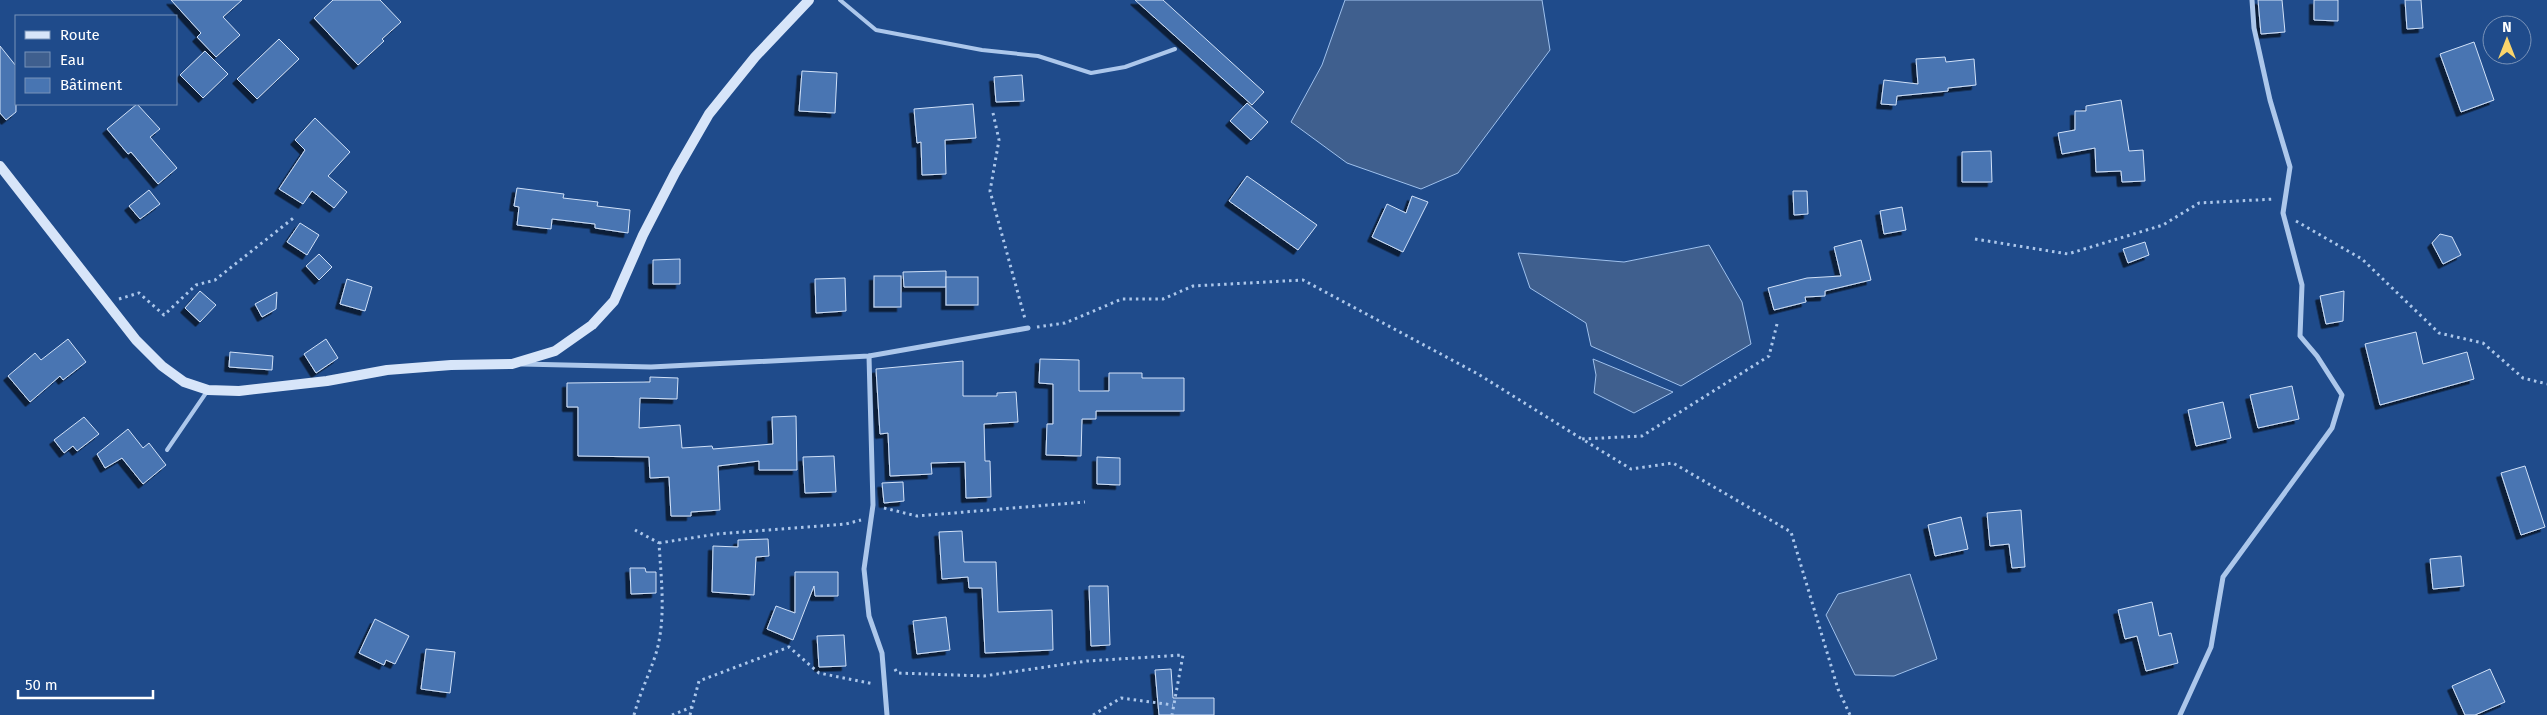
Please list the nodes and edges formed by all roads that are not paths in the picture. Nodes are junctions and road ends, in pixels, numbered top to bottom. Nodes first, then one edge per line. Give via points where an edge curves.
1 (809, 0) edge
2 (840, 0) edge
3 (2252, 0) edge
4 (1175, 49) dead end
5 (0, 166) edge
6 (1028, 328) road end
7 (869, 356) junction
8 (512, 364) junction
9 (208, 390) junction
10 (167, 450) dead end
11 (887, 715) edge
12 (2180, 715) edge

1 - 8 street via 755,57 709,114 659,204 614,301 592,325 555,351
2 - 4 lane via 876,30 982,50 1038,56 1091,72 1125,67
3 - 12 street via 2254,28 2270,100 2290,167 2283,213 2302,285 2300,336 2342,395 2332,428 2223,577 2211,647
5 - 9 street via 136,340 184,382
6 - 7 street
7 - 8 street via 651,367
7 - 11 street via 873,505 864,569 869,616 882,653
8 - 9 street via 405,369 239,391
9 - 10 lane

